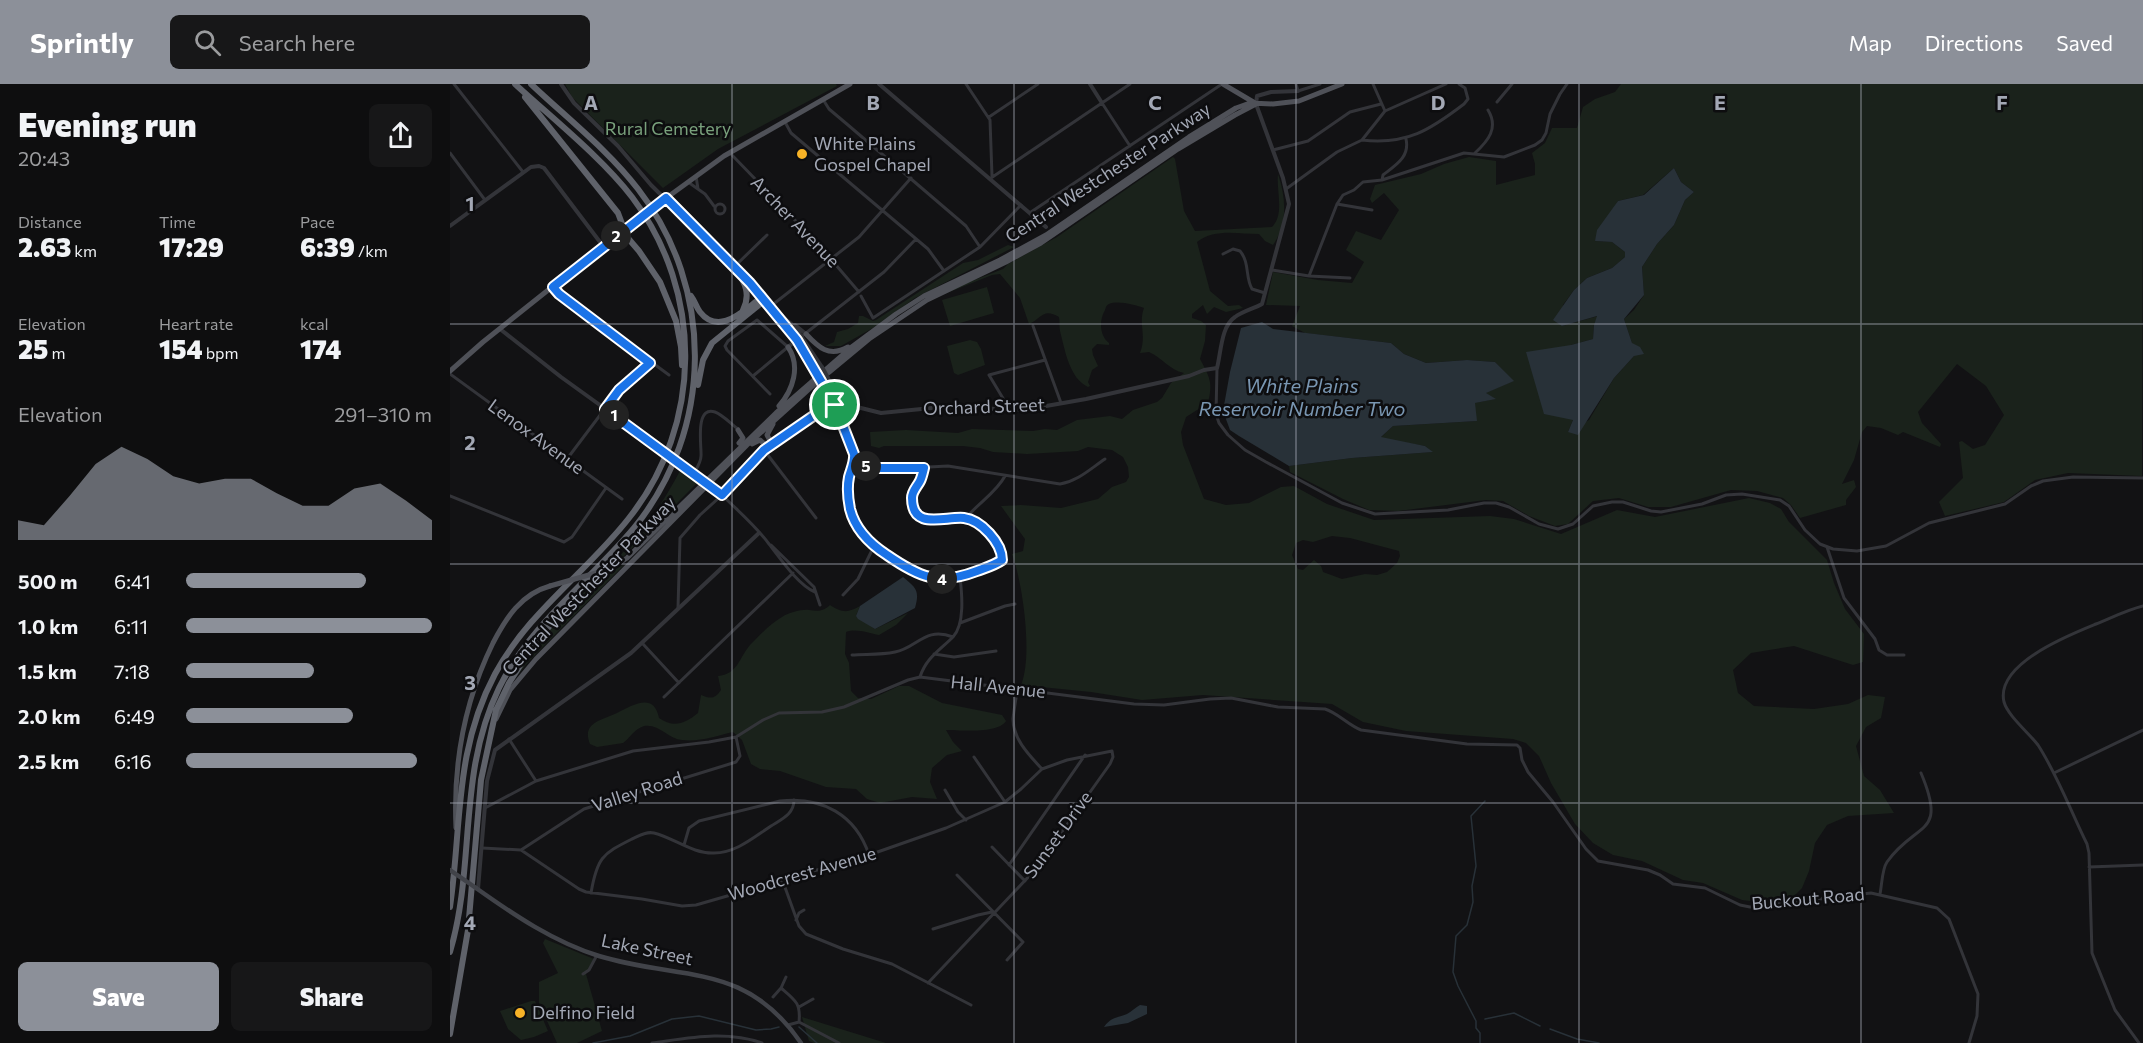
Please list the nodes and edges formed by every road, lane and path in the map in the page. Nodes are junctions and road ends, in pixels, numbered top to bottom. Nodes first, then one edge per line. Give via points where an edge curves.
1 (454, 84) edge
2 (514, 84) edge
3 (531, 84) edge
4 (561, 84) edge
5 (850, 84) edge
6 (879, 84) edge
7 (966, 84) edge
8 (1028, 84) edge
9 (1038, 84) edge
10 (1089, 84) edge
11 (1130, 84) edge
12 (1222, 84) edge
13 (1296, 84) edge
14 (1320, 84) edge
15 (1339, 84) edge
16 (1373, 84) edge
17 (1446, 84) edge
18 (1459, 84) edge
19 (1512, 84) edge
20 (1568, 84) edge
21 (1031, 89) junction
22 (1298, 91) junction
23 (824, 101) junction
24 (1102, 102) junction
25 (1497, 102) dead end
26 (1256, 104) junction
27 (1383, 108) junction
28 (1488, 111) dead end
29 (989, 117) junction
30 (784, 122) junction
31 (1406, 139) junction
32 (1362, 140) junction
33 (1131, 146) junction
34 (1273, 150) junction
35 (450, 153) edge
36 (730, 153) junction
37 (1475, 153) junction
38 (523, 172) junction
39 (696, 176) junction
40 (911, 178) junction
41 (991, 178) junction
42 (1382, 180) junction
43 (688, 182) junction
44 (698, 189) junction
45 (1286, 189) junction
46 (666, 198) junction
47 (485, 200) junction
48 (1337, 204) junction
49 (1022, 205) junction
50 (714, 206) dead end
51 (1372, 210) dead end
52 (883, 211) junction
53 (1032, 212) junction
54 (450, 226) edge
55 (1046, 227) dead end
56 (625, 229) junction
57 (767, 235) dead end
58 (916, 239) junction
59 (604, 247) junction
60 (980, 247) junction
61 (1222, 254) dead end
62 (831, 260) junction
63 (735, 268) junction
64 (1272, 270) junction
65 (944, 271) junction
66 (1309, 276) junction
67 (1350, 278) dead end
68 (553, 287) junction
69 (688, 293) junction
70 (1265, 293) junction
71 (860, 294) junction
72 (763, 298) junction
73 (771, 306) junction
74 (737, 316) junction
75 (1033, 326) dead end
76 (500, 329) junction
77 (804, 335) junction
78 (867, 335) junction
79 (797, 340) junction
80 (788, 347) junction
81 (1045, 360) junction
82 (650, 363) junction
83 (1217, 368) junction
84 (450, 373) edge
85 (669, 375) dead end
86 (753, 376) junction
87 (822, 382) junction
88 (833, 387) junction
89 (694, 391) junction
90 (770, 394) dead end
91 (1061, 404) junction
92 (835, 405) junction
93 (849, 405) junction
94 (681, 408) junction
95 (605, 409) junction
96 (1010, 410) junction
97 (775, 416) junction
98 (814, 416) junction
99 (761, 426) junction
100 (738, 430) junction
101 (768, 447) junction
102 (567, 459) junction
103 (1105, 459) dead end
104 (855, 461) junction
105 (726, 463) junction
106 (924, 468) junction
107 (694, 473) junction
108 (1005, 476) junction
109 (2143, 478) edge
110 (606, 488) junction
111 (722, 495) junction
112 (450, 496) edge
113 (622, 500) dead end
114 (816, 518) dead end
115 (966, 518) junction
116 (759, 533) junction
117 (769, 544) junction
118 (874, 546) junction
119 (1827, 547) junction
120 (611, 553) junction
121 (793, 573) junction
122 (960, 577) junction
123 (815, 592) junction
124 (843, 595) dead end
125 (1015, 604) dead end
126 (820, 605) dead end
127 (2143, 606) edge
128 (678, 610) junction
129 (960, 623) junction
130 (953, 637) junction
131 (643, 644) junction
132 (996, 651) dead end
133 (934, 654) junction
134 (852, 655) dead end
135 (1904, 655) dead end
136 (920, 677) junction
137 (679, 683) junction
138 (1017, 690) junction
139 (664, 697) dead end
140 (2143, 730) edge
141 (491, 734) junction
142 (736, 737) junction
143 (509, 739) junction
144 (1113, 752) joint
145 (1085, 755) junction
146 (1521, 755) joint
147 (974, 757) dead end
148 (1042, 769) junction
149 (1921, 773) dead end
150 (2054, 773) junction
151 (536, 781) junction
152 (945, 790) dead end
153 (794, 800) junction
154 (1005, 802) junction
155 (485, 808) junction
156 (966, 820) junction
157 (456, 838) junction
158 (684, 845) junction
159 (992, 847) dead end
160 (482, 848) junction
161 (521, 850) junction
162 (869, 855) junction
163 (1010, 865) junction
164 (2143, 865) edge
165 (2089, 867) junction
166 (450, 870) edge
167 (957, 875) dead end
168 (782, 879) junction
169 (1025, 881) junction
170 (477, 889) junction
171 (591, 893) junction
172 (1880, 894) junction
173 (450, 907) edge
174 (804, 910) dead end
175 (994, 912) junction
176 (796, 920) junction
177 (933, 929) dead end
178 (450, 952) edge
179 (597, 955) junction
180 (1007, 960) dead end
181 (583, 974) dead end
182 (786, 977) dead end
183 (928, 983) junction
184 (782, 988) junction
185 (773, 997) dead end
186 (813, 999) dead end
187 (971, 1005) dead end
188 (799, 1007) junction
189 (799, 1022) junction
190 (788, 1025) junction
191 (450, 1034) edge
192 (652, 1043) edge
193 (762, 1043) edge
194 (801, 1043) edge
195 (838, 1043) edge
196 (1970, 1043) edge
197 (2139, 1043) edge

1 - 38 street
2 - 56 highway via 618,213
2 - 94 highway via 618,180 656,234 672,271 683,316 686,362
3 - 69 highway via 616,164 642,195 670,242
4 - 46 street via 574,103
5 - 23 main road
6 - 41 street
7 - 29 street
8 - 21 street
9 - 21 street
10 - 24 street
11 - 24 street
12 - 26 main road
12 - 33 street
13 - 22 street
14 - 22 street
15 - 26 main road via 1299,101
16 - 27 street
17 - 27 street
18 - 31 street via 1465,88 1468,99 1464,104
19 - 25 street
20 - 37 street via 1555,104 1542,140 1504,157
21 - 29 street
22 - 26 street via 1262,94 1257,96
23 - 30 main road
23 - 40 street
24 - 33 street
24 - 41 street
26 - 34 street
26 - 78 main road, Central Westchester Parkway via 1242,105 1222,116 1046,235 924,296
26 - 97 main road, Central Westchester Parkway via 1178,149 1041,243 902,315
27 - 32 street
27 - 34 street via 1350,112 1308,141
28 - 37 street via 1492,130
29 - 41 street
30 - 36 main road
30 - 52 street via 791,133
31 - 32 street
31 - 42 street via 1405,155
32 - 45 street via 1337,152
33 - 53 street
34 - 45 street
35 - 47 street
36 - 39 main road
36 - 62 street, Archer Avenue
37 - 42 street via 1453,156
38 - 47 street
38 - 59 street via 533,166 544,168
39 - 43 main road
39 - 44 street
40 - 52 street
40 - 60 street via 966,226
41 - 49 street
42 - 48 street via 1363,182
43 - 44 street
43 - 46 main road
44 - 50 street
45 - 64 street via 1289,204
46 - 56 main road, bridge
46 - 63 street
47 - 54 street
48 - 51 street
48 - 66 street
49 - 53 street
49 - 60 street
52 - 58 street
52 - 62 street
53 - 55 street
56 - 59 main road
56 - 94 highway via 660,282 673,312 681,353
57 - 63 street
58 - 65 street via 934,255
58 - 71 street
59 - 68 main road
60 - 65 street
61 - 70 street via 1233,249 1240,251 1249,284
62 - 71 street, Archer Avenue
62 - 73 street
63 - 72 street
63 - 74 highway via 748,295
64 - 66 street
64 - 70 street
65 - 71 street, Archer Avenue via 873,318
66 - 67 street
68 - 76 main road
68 - 82 street
69 - 74 highway via 700,313 710,320 726,321
69 - 89 highway via 696,348
70 - 83 street via 1260,305 1230,321
71 - 77 street
72 - 73 street
72 - 74 highway
72 - 89 highway via 711,343
73 - 77 street
73 - 79 street
75 - 81 street
76 - 84 main road
76 - 95 street
77 - 78 main road via 822,350 834,352
77 - 79 street
77 - 88 street, bridge
78 - 97 main road, Central Westchester Parkway
79 - 80 street
79 - 87 street, bridge
80 - 86 street
80 - 86 street via 757,320 728,341 725,346
80 - 97 main road via 794,364 792,384
81 - 91 street
81 - 96 street via 990,375
82 - 85 street
82 - 95 street via 619,390
83 - 91 street, Orchard Street
83 - 119 street via 1216,414 1228,435 1266,462 1368,512 1401,513 1496,503 1558,529 1573,524 1593,506 1612,502 1661,512 1742,494 1785,502 1805,530
84 - 102 street, Lenox Avenue
86 - 90 street
87 - 92 street
87 - 98 street via 822,397
88 - 92 street
88 - 93 street
89 - 120 highway via 681,444 665,481 639,522
91 - 96 street, Orchard Street
92 - 93 street, Orchard Street
92 - 98 street
92 - 104 street
93 - 96 street, Orchard Street via 881,412 952,406
94 - 157 highway via 665,459 643,500 614,537 528,625 496,671 467,750
95 - 102 street
95 - 107 street, bridge
97 - 99 main road, Central Westchester Parkway
97 - 101 main road via 767,435
97 - 105 main road, Central Westchester Parkway
98 - 101 street
99 - 100 main road via 748,433
99 - 105 main road, Central Westchester Parkway
100 - 105 main road via 742,439
100 - 107 street via 716,413 708,413 700,429 702,455
101 - 105 main road via 763,441 756,441
101 - 111 street
101 - 114 street
102 - 110 street, Lenox Avenue
103 - 108 street via 1083,476 1064,484
104 - 106 street via 876,468
104 - 118 street via 848,487 850,509 858,527
105 - 141 main road, Central Westchester Parkway via 526,669 503,704
105 - 157 main road, Central Westchester Parkway, bridge via 627,558 610,569 550,586 525,598 511,613 471,692 458,753
106 - 108 street via 948,466
106 - 115 street via 912,493 918,514 932,521
107 - 111 street, bridge
108 - 115 street
109 - 119 street via 2073,477 2043,481 2005,504 1929,523 1886,546 1857,551
110 - 112 street via 572,537 564,542
110 - 113 street, Lenox Avenue
111 - 116 street
111 - 128 street via 681,535
115 - 122 street via 990,534 1003,557 1000,562
116 - 117 street
116 - 128 street
117 - 121 street
117 - 123 street
118 - 122 street via 920,576
118 - 124 street via 858,579
119 - 135 street via 1844,598 1879,650 1887,655
120 - 141 highway via 522,661 496,710
120 - 178 highway via 527,642 488,713 474,765 462,893
121 - 123 street
121 - 137 street
122 - 129 street
123 - 126 street
125 - 129 street
127 - 150 street via 2048,645 2006,683 2003,693 2007,709 2038,746
128 - 131 street
129 - 130 street
130 - 133 street
130 - 134 street via 933,635 897,652
131 - 137 street
131 - 143 street
132 - 133 street via 954,657
133 - 136 street
136 - 138 street, Hall Avenue
136 - 142 street, Hall Avenue via 844,708 779,713
137 - 139 street
138 - 146 street, Hall Avenue via 1134,704 1231,698 1278,707 1325,709 1361,730 1467,744 1512,744 1520,748
138 - 148 street via 1015,731
140 - 150 street
141 - 191 highway via 480,787 466,944
142 - 151 street, Hall Avenue via 633,751
142 - 161 street, Valley Road via 741,756 736,762 584,809
143 - 151 street
143 - 155 street via 493,754
144 - 145 street, Woodcrest Avenue
144 - 169 street, Sunset Drive via 1110,764
145 - 148 street, Woodcrest Avenue
145 - 163 street
146 - 172 street, Buckout Road via 1528,772 1586,849 1601,862 1648,870 1673,884 1705,888 1750,907
147 - 154 street
148 - 154 street, Woodcrest Avenue
149 - 172 street via 1929,792 1931,818 1886,863
150 - 165 street via 2087,844
151 - 155 street, Hall Avenue
152 - 156 street
153 - 158 street via 699,821 689,828
153 - 158 street via 792,811 785,817 732,850 711,854
153 - 162 street via 843,814 862,838
154 - 156 street, Woodcrest Avenue
155 - 160 street
156 - 162 street, Woodcrest Avenue
157 - 173 highway
158 - 171 street via 650,832 609,850 600,862
159 - 163 street
160 - 161 street
160 - 170 street
161 - 171 street, Woodcrest Avenue via 579,890
162 - 168 street, Woodcrest Avenue
163 - 169 street
164 - 165 street
165 - 197 street via 2095,962 2115,1010
166 - 170 main road, Lake Street, bridge
167 - 175 street
168 - 171 street, Woodcrest Avenue via 689,906
168 - 176 street
169 - 175 street, Sunset Drive
170 - 179 main road, Lake Street via 545,933
172 - 196 street, Buckout Road via 1937,908 1949,919 1978,993
174 - 176 street
175 - 177 street
175 - 180 street via 1023,942
175 - 183 street, Sunset Drive
176 - 183 street via 807,934 892,964
179 - 181 street
179 - 190 main road, Lake Street via 725,981 762,1001
182 - 184 street
183 - 187 street
184 - 185 street
184 - 188 street
186 - 188 street
188 - 189 street
189 - 190 street
189 - 195 street
190 - 194 main road, Lake Street
192 - 193 street via 709,1035

